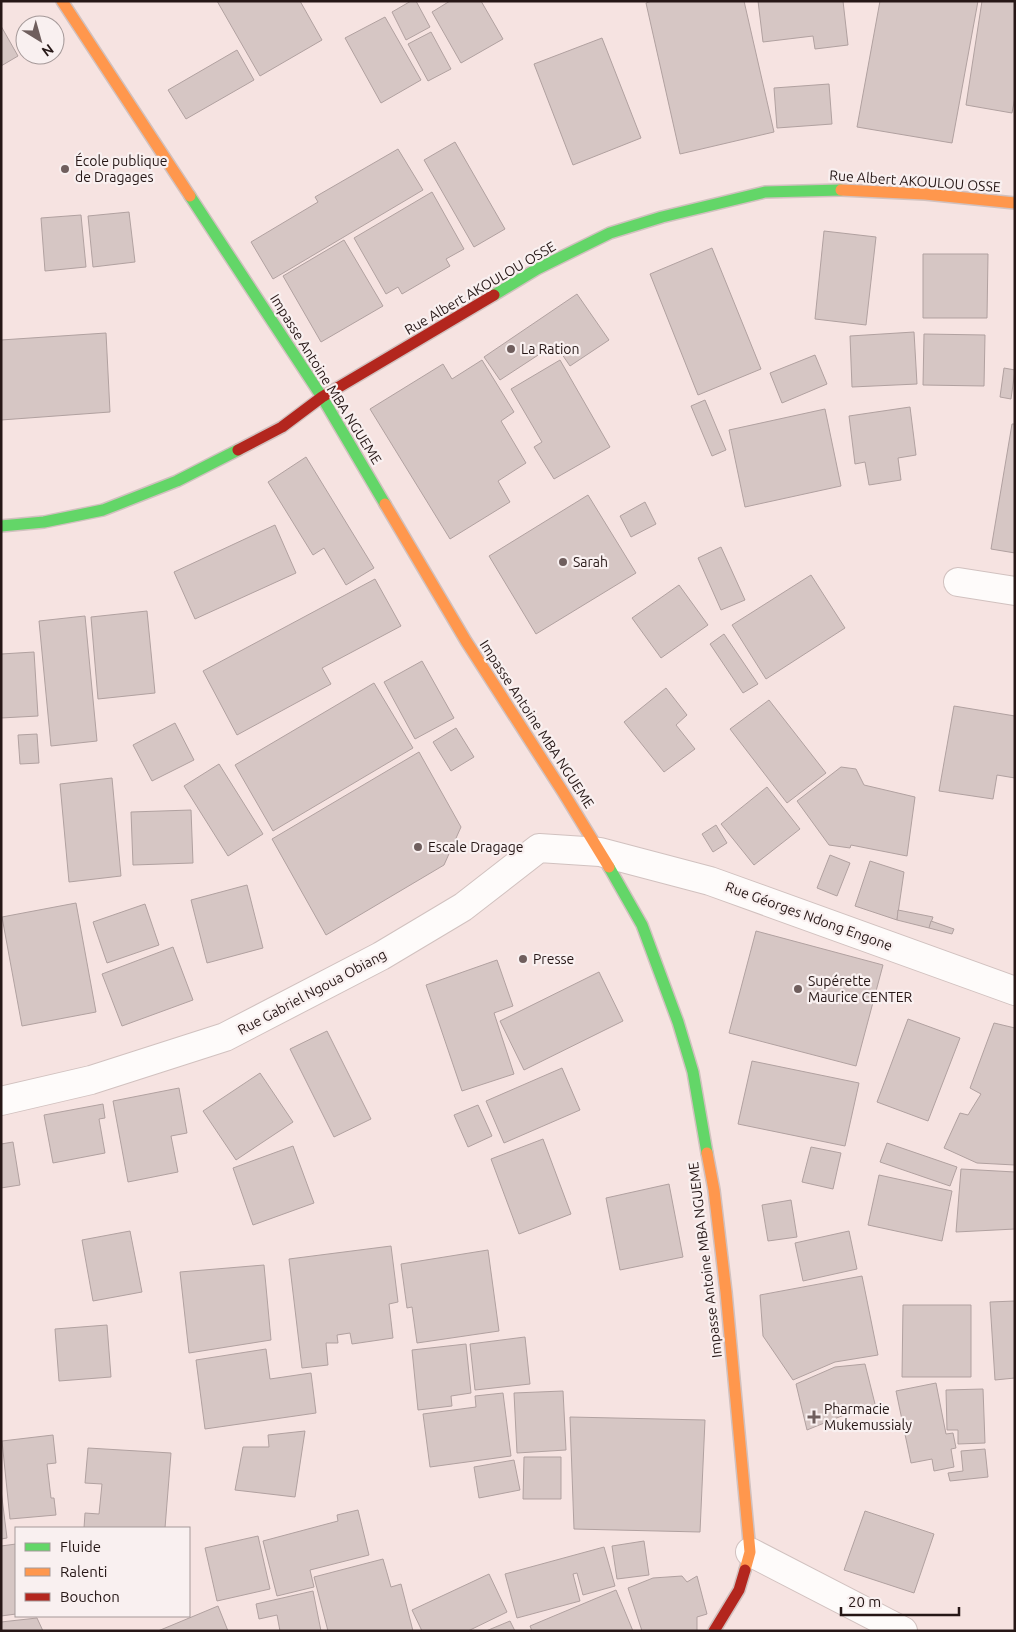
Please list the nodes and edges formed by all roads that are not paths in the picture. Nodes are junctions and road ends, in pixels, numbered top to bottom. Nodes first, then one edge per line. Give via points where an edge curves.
1 (62, 1) edge
2 (1015, 203) edge
3 (322, 397) junction
4 (1, 526) edge
5 (958, 582) dead end
6 (1015, 591) edge
7 (600, 852) junction
8 (1015, 991) edge
9 (1, 1101) edge
10 (750, 1552) junction
11 (714, 1631) edge
12 (903, 1631) edge

1 - 3 street, Impasse Antoine MBA NGUEME
2 - 3 street, Rue Albert AKOULOU OSSE via 842,190 765,192 662,218 610,233 537,269
3 - 4 street, Rue Albert AKOULOU OSSE via 282,427 177,481 103,510 44,522
3 - 7 street, Impasse Antoine MBA NGUEME via 466,641
5 - 6 street
7 - 8 street, Rue Géorges Ndong Engone via 710,881
7 - 9 street, Rue Gabriel Ngoua Obiang via 540,848 463,907 414,937 225,1037 91,1080
7 - 10 street, Impasse Antoine MBA NGUEME via 642,926 693,1072 714,1190
10 - 11 street via 740,1590
10 - 12 street

